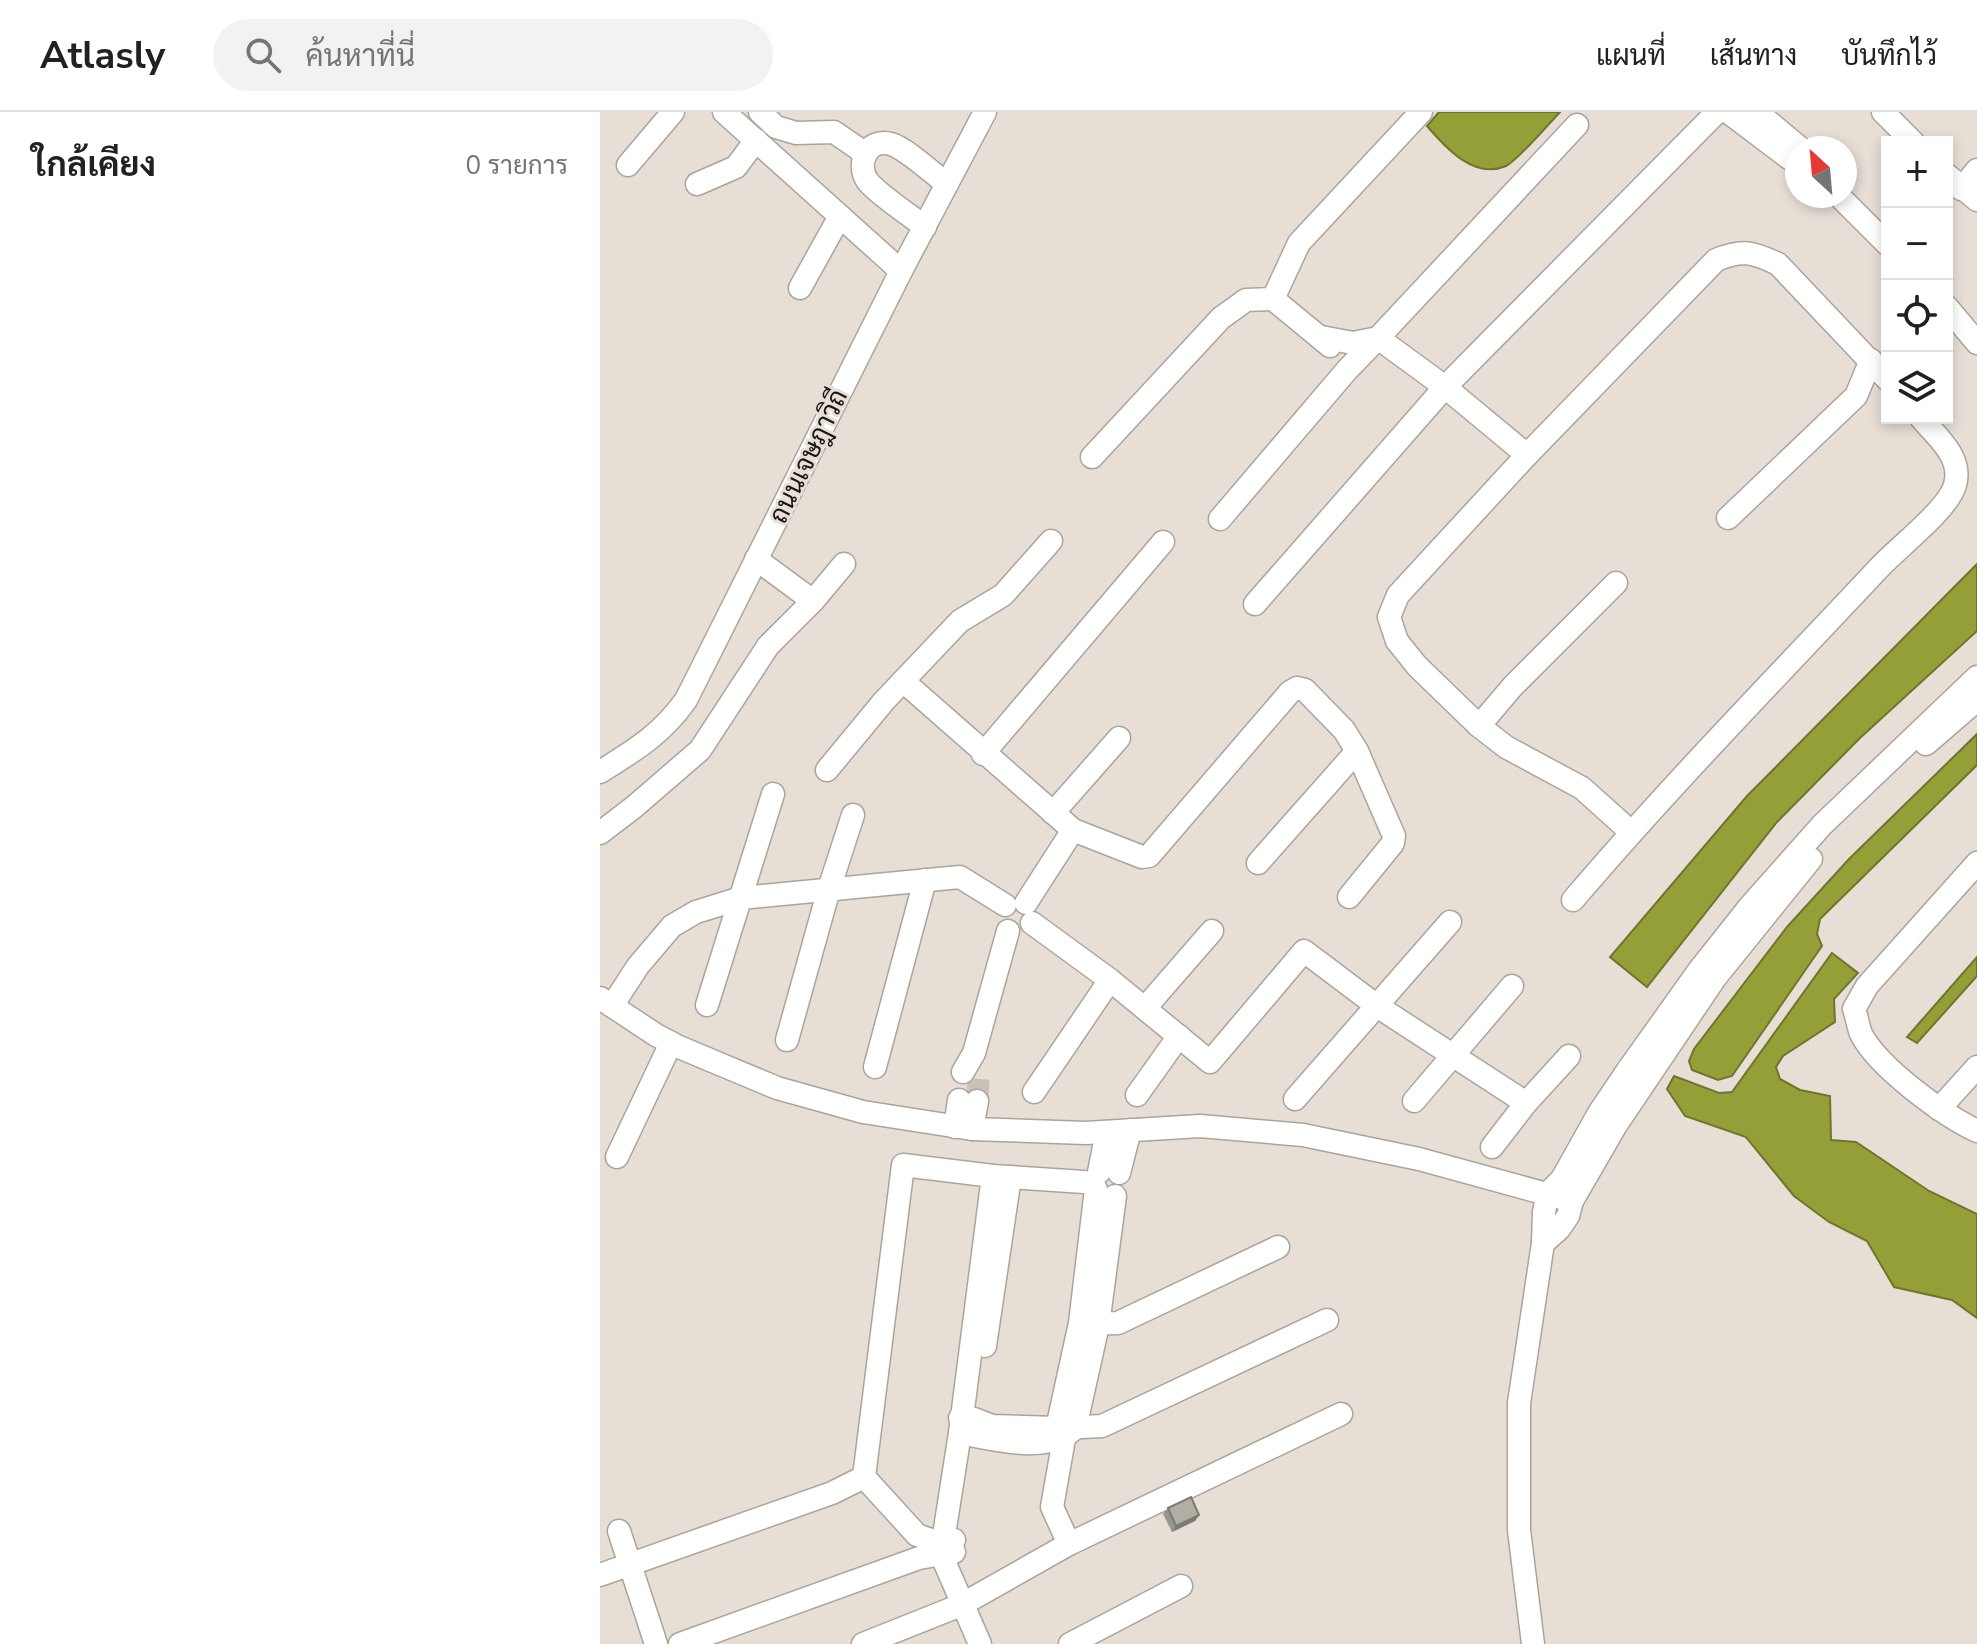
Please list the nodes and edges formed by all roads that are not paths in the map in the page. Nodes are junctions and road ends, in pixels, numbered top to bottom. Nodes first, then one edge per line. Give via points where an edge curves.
1 (673, 112) edge
2 (724, 112) edge
3 (760, 112) edge
4 (985, 112) edge
5 (1421, 112) edge
6 (1717, 112) edge
7 (1728, 112) edge
8 (1757, 112) edge
9 (1883, 112) edge
10 (1577, 125) dead end
11 (1786, 136) edge
12 (1907, 136) edge
13 (756, 140) junction
14 (866, 154) junction
15 (1785, 155) edge
16 (628, 165) dead end
17 (1977, 170) edge
18 (697, 184) dead end
19 (947, 184) junction
20 (1962, 188) edge
21 (1857, 197) edge
22 (1851, 208) edge
23 (840, 216) junction
24 (1881, 220) edge
25 (925, 227) junction
26 (1881, 238) edge
27 (901, 271) junction
28 (800, 288) dead end
29 (1953, 294) edge
30 (1273, 299) junction
31 (1953, 314) edge
32 (1977, 322) edge
33 (1321, 337) junction
34 (1378, 338) junction
35 (1977, 343) edge
36 (1871, 360) junction
37 (1347, 370) junction
38 (1881, 372) edge
39 (1445, 387) junction
40 (1926, 424) edge
41 (1527, 455) junction
42 (1092, 457) dead end
43 (1728, 518) dead end
44 (1220, 519) dead end
45 (1051, 541) dead end
46 (1163, 542) dead end
47 (756, 559) junction
48 (844, 564) dead end
49 (1616, 583) dead end
50 (813, 601) junction
51 (1255, 604) dead end
52 (903, 681) junction
53 (1975, 689) edge
54 (1479, 726) junction
55 (1119, 738) dead end
56 (1357, 751) junction
57 (983, 754) junction
58 (827, 770) dead end
59 (600, 772) edge
60 (773, 794) dead end
61 (1053, 813) junction
62 (853, 815) dead end
63 (1073, 830) junction
64 (1631, 832) junction
65 (600, 833) edge
66 (1258, 863) dead end
67 (1977, 863) edge
68 (925, 880) junction
69 (829, 889) junction
70 (1349, 897) dead end
71 (741, 898) junction
72 (1573, 900) dead end
73 (1024, 906) junction
74 (1450, 922) dead end
75 (1212, 931) dead end
76 (1110, 980) junction
77 (1512, 986) dead end
78 (606, 1002) edge
79 (707, 1005) dead end
80 (1377, 1006) junction
81 (1145, 1008) junction
82 (1179, 1036) junction
83 (787, 1040) dead end
84 (671, 1043) junction
85 (1454, 1054) junction
86 (1569, 1056) dead end
87 (972, 1066) tunnel mouth
88 (875, 1067) dead end
89 (1977, 1067) edge
90 (1635, 1077) junction
91 (1034, 1092) dead end
92 (1137, 1095) dead end
93 (1295, 1099) dead end
94 (968, 1100) tunnel mouth
95 (1414, 1101) dead end
96 (1526, 1103) junction
97 (1939, 1109) junction
98 (964, 1128) junction
99 (1130, 1130) junction
100 (1977, 1131) edge
101 (1107, 1132) junction
102 (1492, 1147) dead end
103 (617, 1157) dead end
104 (880, 1160) dead end
105 (903, 1165) junction
106 (1002, 1177) junction
107 (1103, 1182) junction
108 (1548, 1193) junction
109 (1572, 1201) junction
110 (1543, 1243) junction
111 (1278, 1247) dead end
112 (1327, 1320) dead end
113 (1089, 1324) junction
114 (1341, 1414) dead end
115 (967, 1426) junction
116 (1065, 1432) junction
117 (864, 1477) junction
118 (619, 1531) dead end
119 (1069, 1544) junction
120 (948, 1547) junction
121 (630, 1565) junction
122 (600, 1575) edge
123 (1181, 1586) dead end
124 (967, 1602) junction
125 (656, 1644) edge
126 (680, 1644) edge
127 (863, 1644) edge
128 (980, 1644) edge
129 (996, 1644) edge
130 (1070, 1644) edge
131 (1533, 1644) edge

1 - 16 street
2 - 13 street
3 - 14 street via 776,127 796,133 834,132
4 - 19 street, ถนนเจษฎาวิถี
5 - 30 street via 1299,243
6 - 39 street
7 - 15 street
8 - 11 street
9 - 12 street
10 - 34 street
13 - 18 street via 736,167
13 - 23 street
14 - 19 street via 881,143 893,144
14 - 25 street via 862,171 869,184
17 - 20 street
19 - 25 street, ถนนเจษฎาวิถี
21 - 24 street
22 - 26 street
23 - 27 street
23 - 28 street
25 - 27 street, ถนนเจษฎาวิถี
27 - 47 street, ถนนเจษฎาวิถี
29 - 32 street
30 - 33 street
30 - 42 street via 1246,300 1221,318
31 - 35 street
33 - 34 street via 1353,343
33 - 37 street
34 - 37 street
34 - 39 street
36 - 38 street
36 - 41 street via 1778,264 1736,251 1716,260
36 - 43 street via 1856,396
37 - 44 street
39 - 41 street
39 - 51 street
40 - 64 street via 1952,453 1957,474 1946,503
41 - 54 street via 1398,595 1389,617 1397,641 1417,666
45 - 52 street via 1003,595 960,621
46 - 57 street
47 - 50 street
47 - 59 street, ถนนเจษฎาวิถี via 670,723
48 - 50 street
49 - 54 street
50 - 65 street via 768,646 700,750
52 - 57 street
52 - 58 street
53 - 90 street via 1822,825 1781,871 1700,969
54 - 64 street via 1506,747 1582,788
55 - 61 street
56 - 63 street via 1344,730 1297,688 1149,856
56 - 66 street
56 - 70 street via 1394,836
57 - 61 street
60 - 71 street
61 - 63 street
62 - 69 street
63 - 73 street
64 - 72 street
67 - 97 street via 1867,986 1854,1009 1861,1034 1888,1067
68 - 69 street
68 - 73 street via 960,877
68 - 88 street
69 - 71 street
69 - 83 street
71 - 78 street via 672,926
71 - 79 street
73 - 76 street
73 - 87 street via 1019,933 1008,931
74 - 80 street
75 - 81 street
76 - 81 street
76 - 91 street
77 - 85 street
78 - 84 street
80 - 82 street via 1304,951 1210,1062
80 - 85 street
80 - 93 street
81 - 82 street
82 - 92 street
84 - 98 street via 777,1088 863,1112
84 - 103 street
85 - 95 street
85 - 96 street
86 - 96 street
89 - 97 street
90 - 108 street via 1599,1113 1562,1179
90 - 109 street
94 - 98 street
96 - 102 street
97 - 100 street
98 - 101 street
99 - 101 street
99 - 107 street
99 - 108 street via 1200,1126 1303,1135
101 - 107 street
104 - 105 street
105 - 106 street
105 - 117 street
106 - 107 street
106 - 115 street
107 - 113 street
108 - 109 street
108 - 110 street
109 - 110 street via 1568,1216
110 - 131 street via 1519,1403 1519,1530
111 - 113 street via 1118,1323
112 - 116 street via 1102,1426
113 - 116 street
114 - 119 street
115 - 116 street
115 - 120 street
116 - 119 street via 1052,1507
117 - 120 street via 917,1535
117 - 121 street
118 - 121 street
119 - 124 street
120 - 124 street
120 - 126 street
121 - 122 street
121 - 125 street
123 - 130 street
124 - 127 street
124 - 128 street
124 - 129 street

